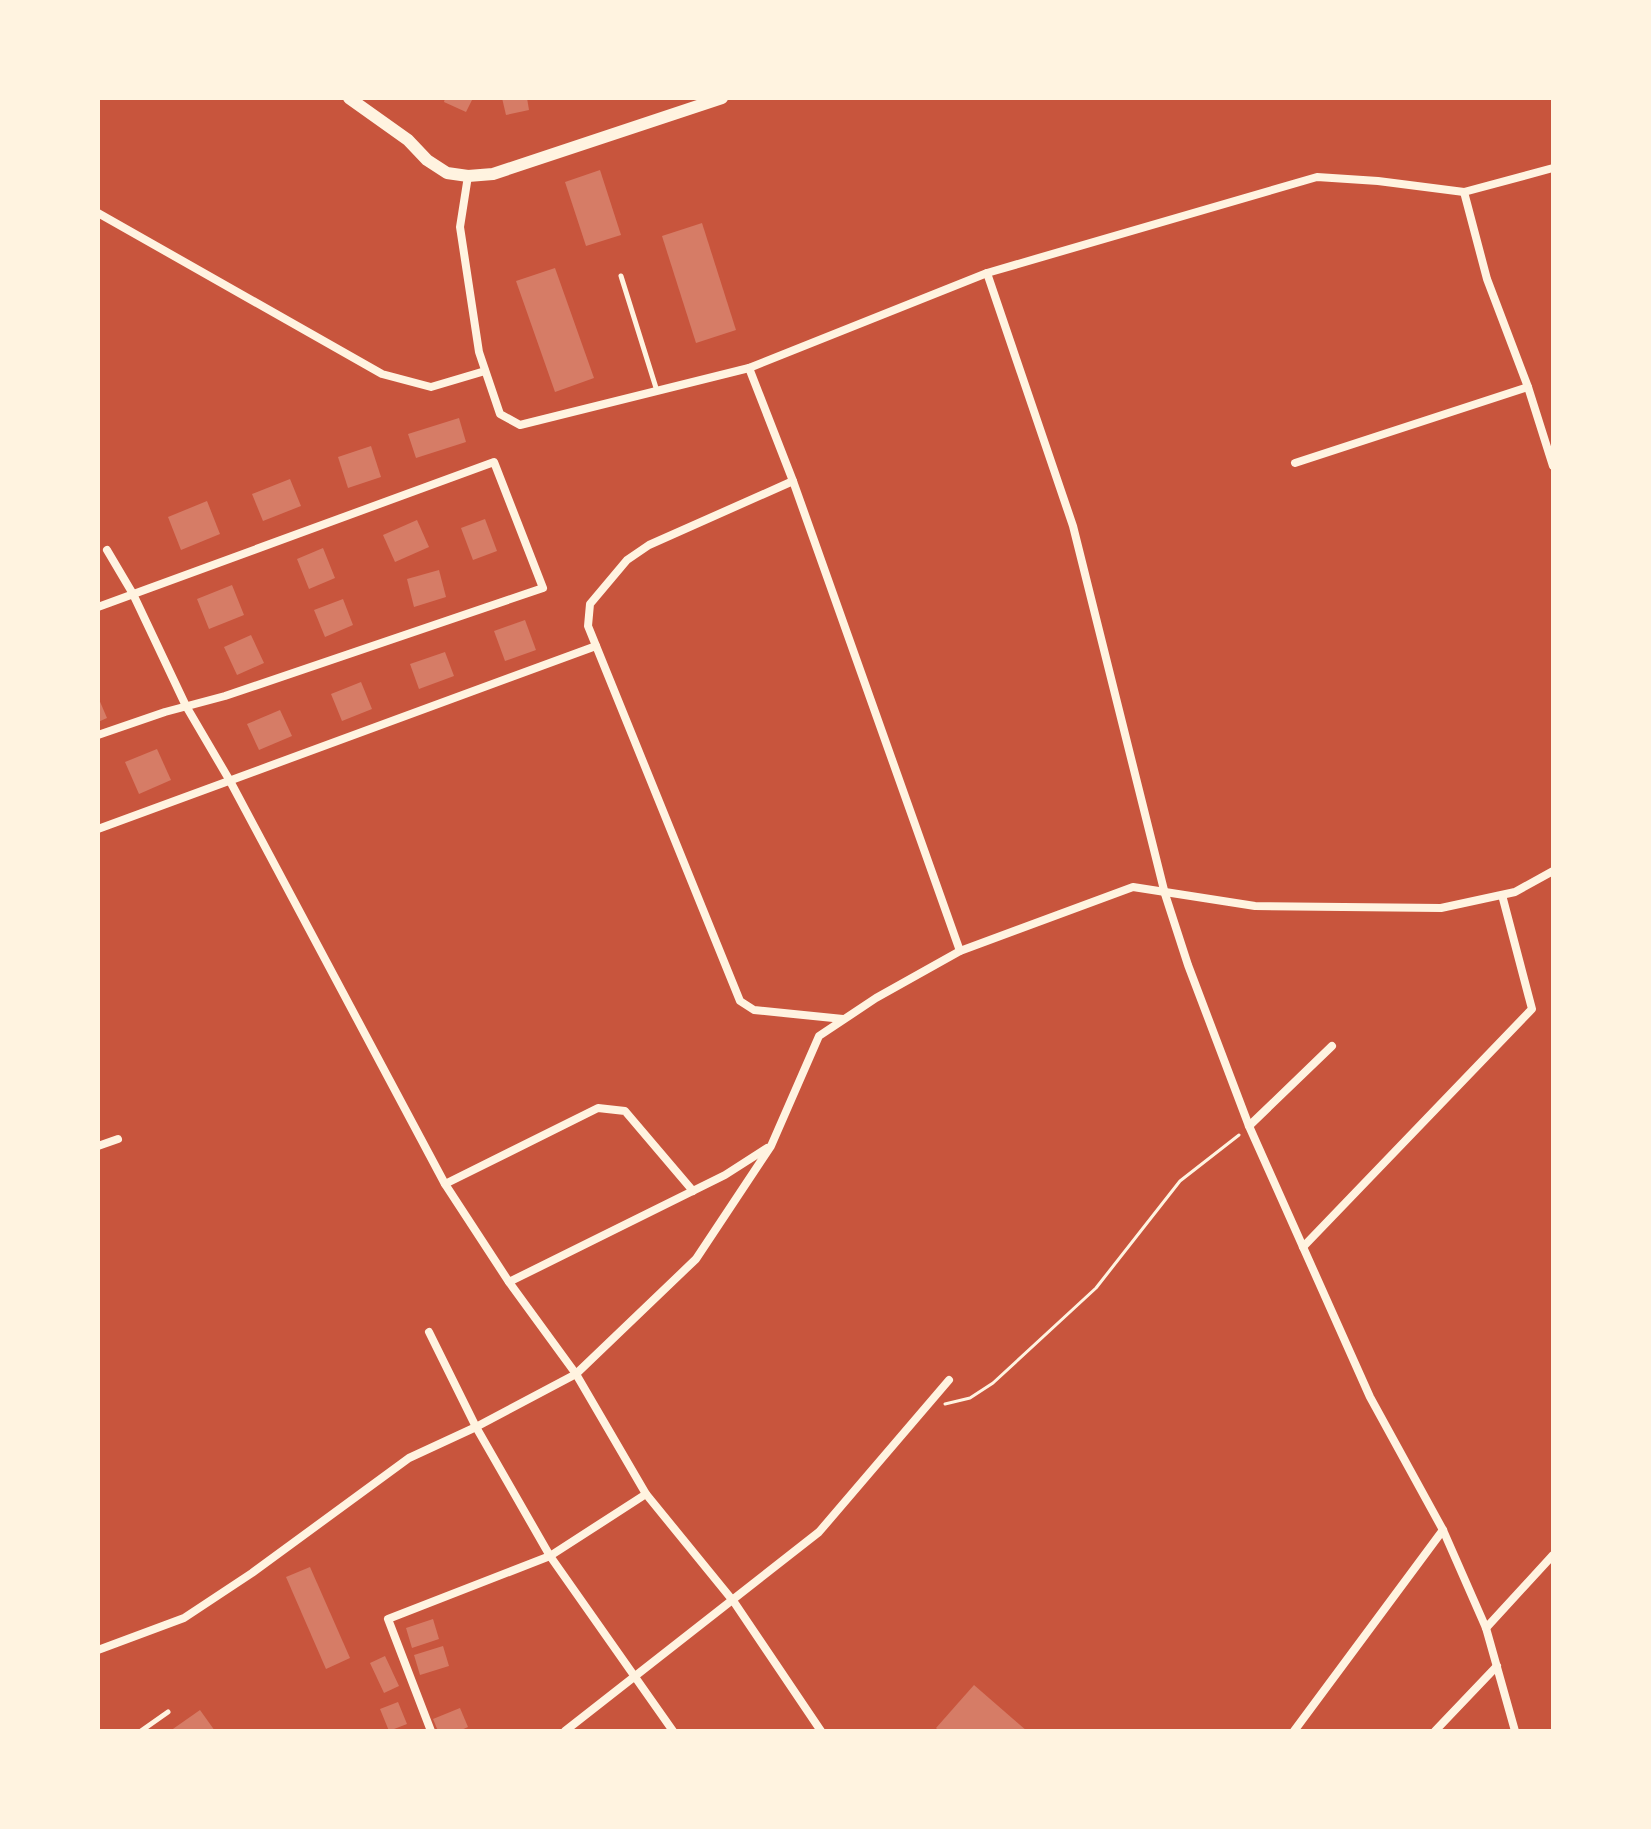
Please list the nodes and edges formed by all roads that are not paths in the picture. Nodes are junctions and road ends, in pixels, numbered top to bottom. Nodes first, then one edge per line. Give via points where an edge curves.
1 (349, 98) edge
2 (722, 98) edge
3 (1553, 168) edge
4 (468, 176) junction
5 (1464, 192) junction
6 (98, 213) edge
7 (987, 273) junction
8 (621, 276) dead end
9 (749, 368) junction
10 (485, 371) junction
11 (1528, 387) junction
12 (657, 391) junction
13 (1295, 463) dead end
14 (1553, 466) edge
15 (793, 481) junction
16 (107, 550) dead end
17 (133, 594) junction
18 (98, 607) edge
19 (596, 646) junction
20 (186, 706) junction
21 (98, 735) edge
22 (230, 781) junction
23 (98, 829) edge
24 (1553, 871) edge
25 (1165, 894) junction
26 (1502, 895) junction
27 (960, 951) junction
28 (844, 1019) junction
29 (1332, 1046) dead end
30 (1249, 1126) junction
31 (118, 1139) dead end
32 (98, 1146) edge
33 (771, 1146) junction
34 (445, 1184) junction
35 (693, 1191) junction
36 (1303, 1247) junction
37 (509, 1282) junction
38 (429, 1332) dead end
39 (576, 1374) junction
40 (949, 1380) dead end
41 (476, 1427) junction
42 (646, 1494) junction
43 (1443, 1530) junction
44 (1553, 1555) edge
45 (550, 1556) junction
46 (734, 1602) junction
47 (1486, 1628) junction
48 (98, 1650) edge
49 (1497, 1666) junction
50 (634, 1678) junction
51 (168, 1712) dead end
52 (141, 1731) edge
53 (431, 1731) edge
54 (565, 1731) edge
55 (673, 1731) edge
56 (821, 1731) edge
57 (1294, 1731) edge
58 (1435, 1731) edge
59 (1515, 1731) edge

1 - 4 street via 427,160 447,173
2 - 4 street via 493,174
3 - 5 street
4 - 10 street via 460,227
5 - 7 street via 1317,177
5 - 11 street via 1487,279
6 - 10 street via 382,374 431,387
7 - 9 street
7 - 25 street via 1073,526
8 - 12 lane
9 - 12 street
9 - 15 street
10 - 12 street via 500,414 520,425
11 - 13 street
11 - 14 street
15 - 19 street via 649,545 627,560 590,604 588,626
15 - 27 street
16 - 17 street
17 - 18 street
17 - 20 street
17 - 20 street via 494,462 543,588
19 - 22 street
19 - 28 street via 740,1001 754,1010
20 - 21 street
20 - 22 street
22 - 23 street
22 - 34 street
24 - 26 street
25 - 26 street via 1255,906 1441,908
25 - 27 street via 1133,887
25 - 30 street
26 - 36 street via 1532,1009
27 - 28 street
28 - 33 street via 819,1036
29 - 30 street
30 - 36 street
31 - 32 street
33 - 35 street
33 - 39 street via 696,1259
34 - 35 street via 598,1108 625,1111
34 - 37 street
35 - 37 street
36 - 43 street via 1370,1397
37 - 39 street
38 - 41 street
39 - 41 street
39 - 42 street
40 - 46 street via 819,1532
41 - 45 street
41 - 48 street via 409,1458 184,1618
42 - 45 street
42 - 46 street
43 - 47 street
43 - 57 street
44 - 47 street
45 - 50 street
45 - 53 street via 388,1619
46 - 50 street
46 - 56 street
47 - 49 street
49 - 58 street
49 - 59 street
50 - 54 street
50 - 55 street
51 - 52 lane

